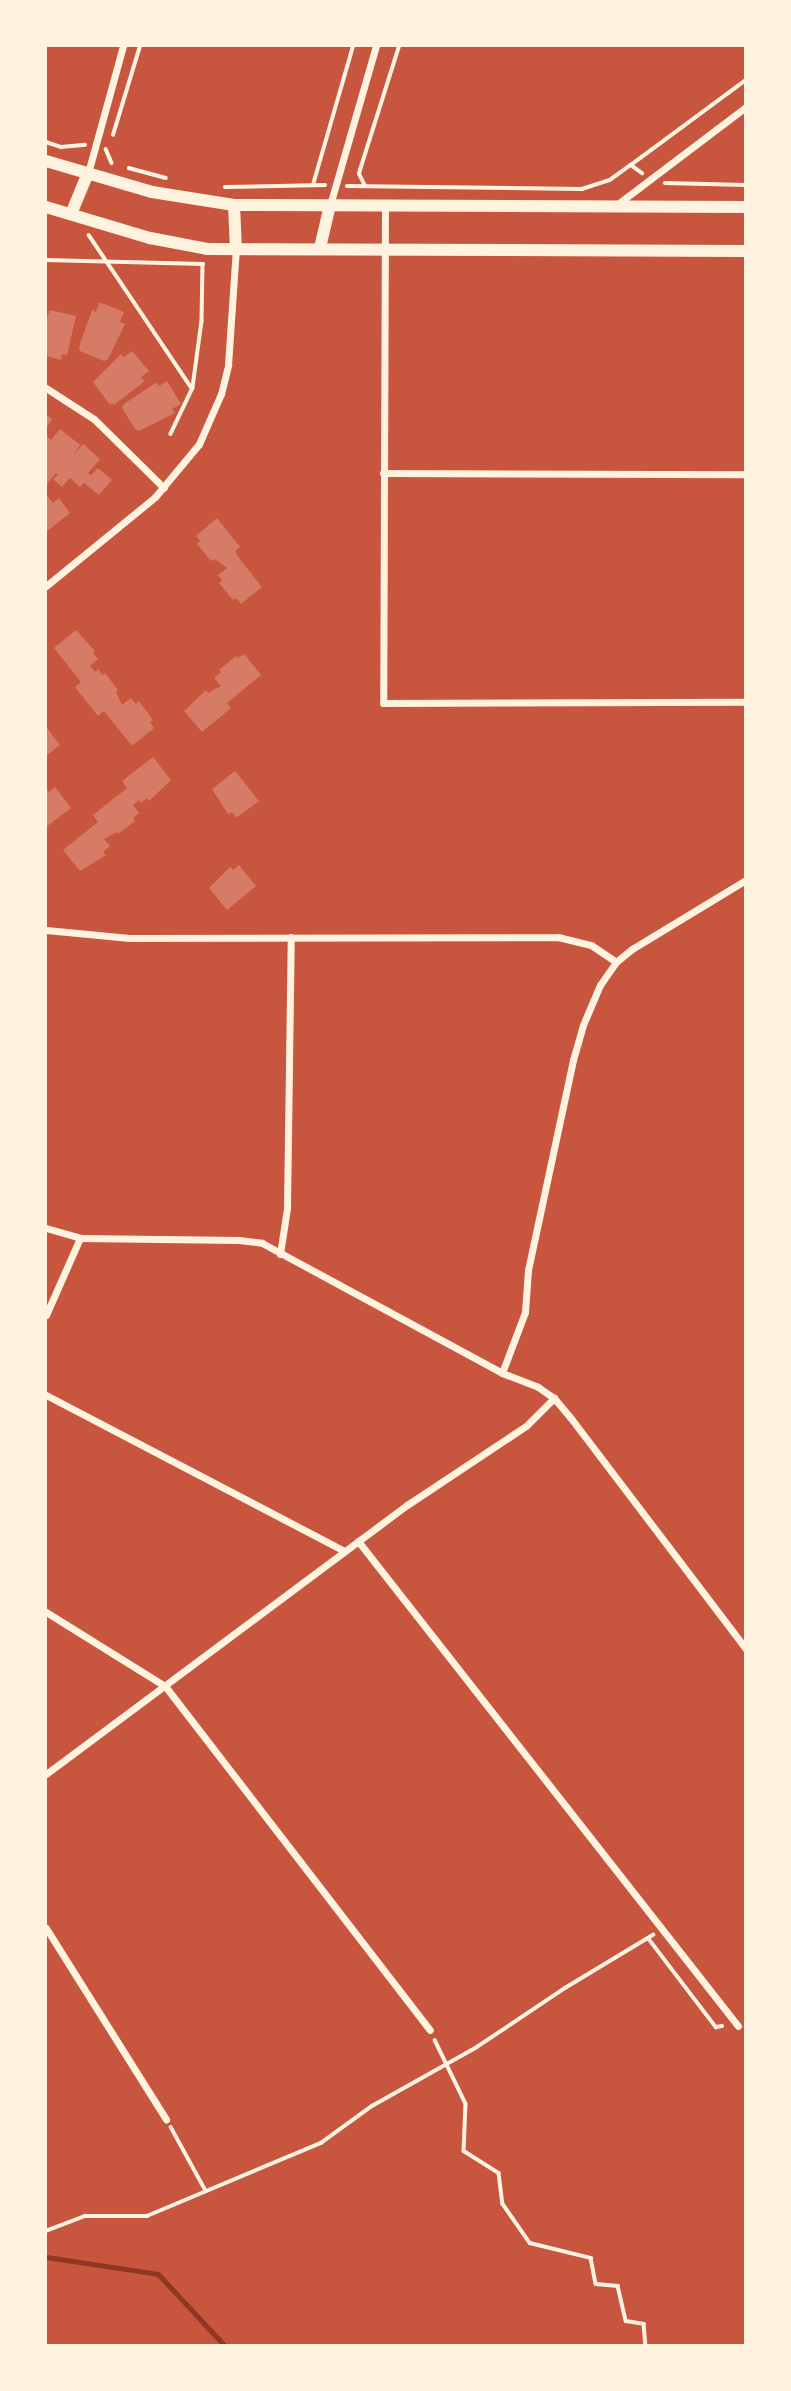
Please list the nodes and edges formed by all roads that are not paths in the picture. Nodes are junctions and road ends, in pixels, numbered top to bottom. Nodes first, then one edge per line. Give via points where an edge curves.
1 (123, 46) edge
2 (376, 46) edge
3 (746, 107) edge
4 (46, 161) edge
5 (88, 173) junction
6 (234, 205) junction
7 (330, 205) junction
8 (385, 205) junction
9 (46, 207) edge
10 (614, 207) junction
11 (746, 207) edge
12 (71, 214) junction
13 (320, 248) junction
14 (236, 249) junction
15 (385, 249) junction
16 (746, 251) edge
17 (46, 388) edge
18 (383, 474) junction
19 (746, 474) edge
20 (164, 488) junction
21 (46, 586) edge
22 (746, 702) edge
23 (746, 880) edge
24 (46, 930) edge
25 (291, 937) junction
26 (616, 962) junction
27 (46, 1228) edge
28 (80, 1238) junction
29 (281, 1254) junction
30 (46, 1315) edge
31 (502, 1373) junction
32 (46, 1395) edge
33 (554, 1398) junction
34 (358, 1541) junction
35 (345, 1551) junction
36 (46, 1612) edge
37 (746, 1649) edge
38 (165, 1686) junction
39 (46, 1774) edge
40 (46, 1928) edge
41 (738, 2026) road end
42 (430, 2030) road end
43 (166, 2119) road end

1 - 5 street
2 - 7 street
3 - 10 street
4 - 5 street
5 - 6 street via 189,200
5 - 12 street
6 - 7 street
6 - 14 street
7 - 8 street
7 - 13 street
8 - 10 street
8 - 15 street
9 - 12 street
10 - 11 street
12 - 14 street via 179,244
13 - 14 street
13 - 15 street
14 - 20 street via 232,335 222,394 199,444
15 - 16 street
15 - 18 street
17 - 20 street via 94,419
18 - 19 street
18 - 22 street via 383,703
20 - 21 street
23 - 26 street via 675,920
24 - 25 street via 130,938
25 - 26 street via 558,937 591,945
25 - 29 street via 287,1208
26 - 31 street via 590,1005 577,1042 528,1270 525,1312
27 - 28 street
28 - 29 street via 252,1240
28 - 30 street
29 - 31 street
31 - 33 street
32 - 35 street
33 - 34 street via 506,1441
33 - 37 street
34 - 35 street
34 - 41 street
35 - 38 street
36 - 38 street
38 - 39 street
38 - 42 street
40 - 43 street

